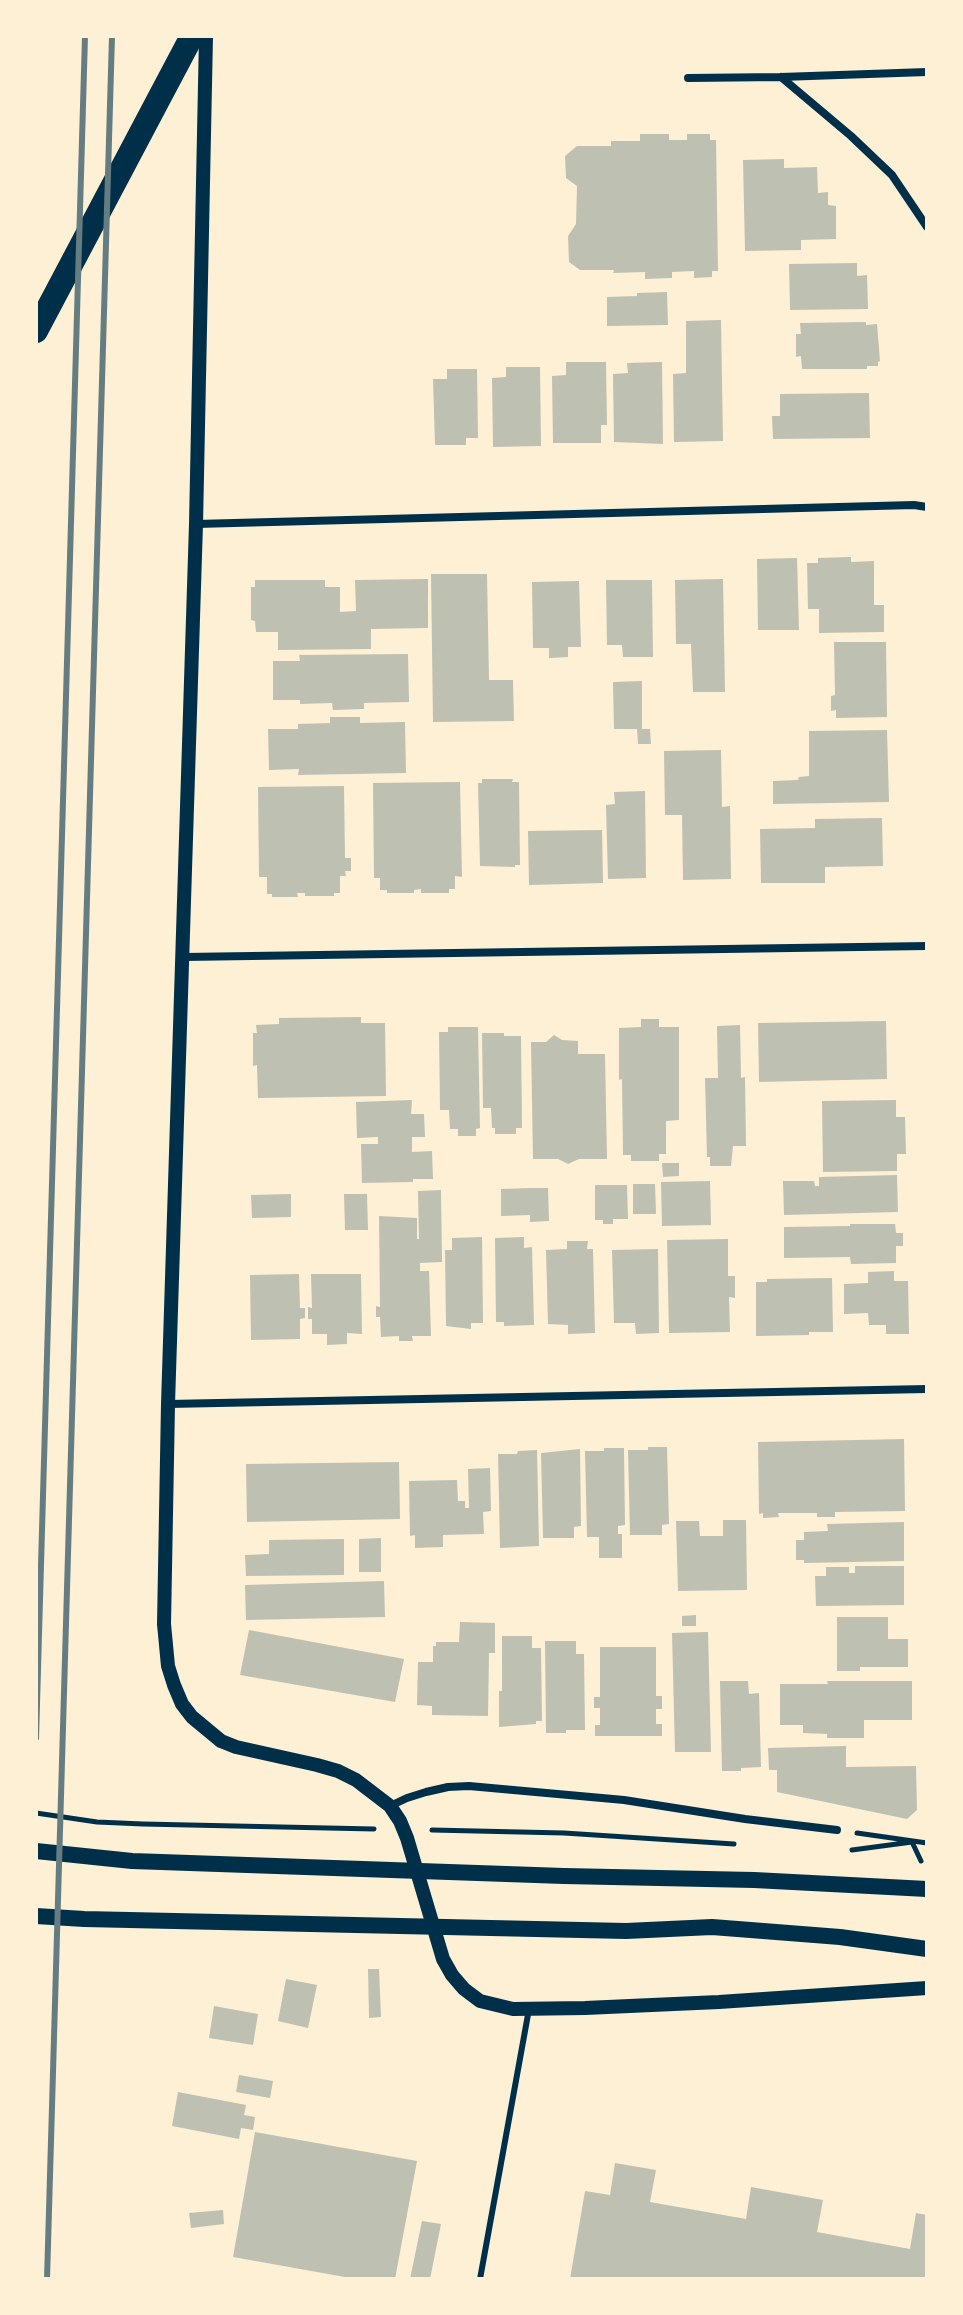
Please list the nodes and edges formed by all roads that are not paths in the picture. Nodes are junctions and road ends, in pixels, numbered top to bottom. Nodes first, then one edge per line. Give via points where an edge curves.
1 (192, 36) edge
2 (206, 36) edge
3 (927, 72) edge
4 (781, 77) junction
5 (688, 78) dead end
6 (927, 227) edge
7 (36, 331) edge
8 (927, 507) edge
9 (196, 524) junction
10 (927, 946) edge
11 (184, 957) junction
12 (927, 1389) edge
13 (168, 1404) junction
14 (390, 1806) junction
15 (837, 1830) road end
16 (36, 1851) edge
17 (927, 1889) edge
18 (36, 1916) edge
19 (927, 1949) edge
20 (927, 1988) edge
21 (529, 2009) junction
22 (480, 2279) edge

1 - 7 highway
2 - 9 street
3 - 4 street
4 - 5 street
4 - 6 street via 892,175
8 - 9 street
9 - 11 street
10 - 11 street
11 - 13 street
12 - 13 street
13 - 14 street via 164,1624 168,1666 182,1704 221,1741 338,1771
14 - 15 street via 426,1792 469,1786 624,1800
14 - 21 street via 407,1838 452,1975 480,2001
16 - 17 main road via 132,1861
18 - 19 main road via 562,1930 741,1928
20 - 21 street
21 - 22 lane

